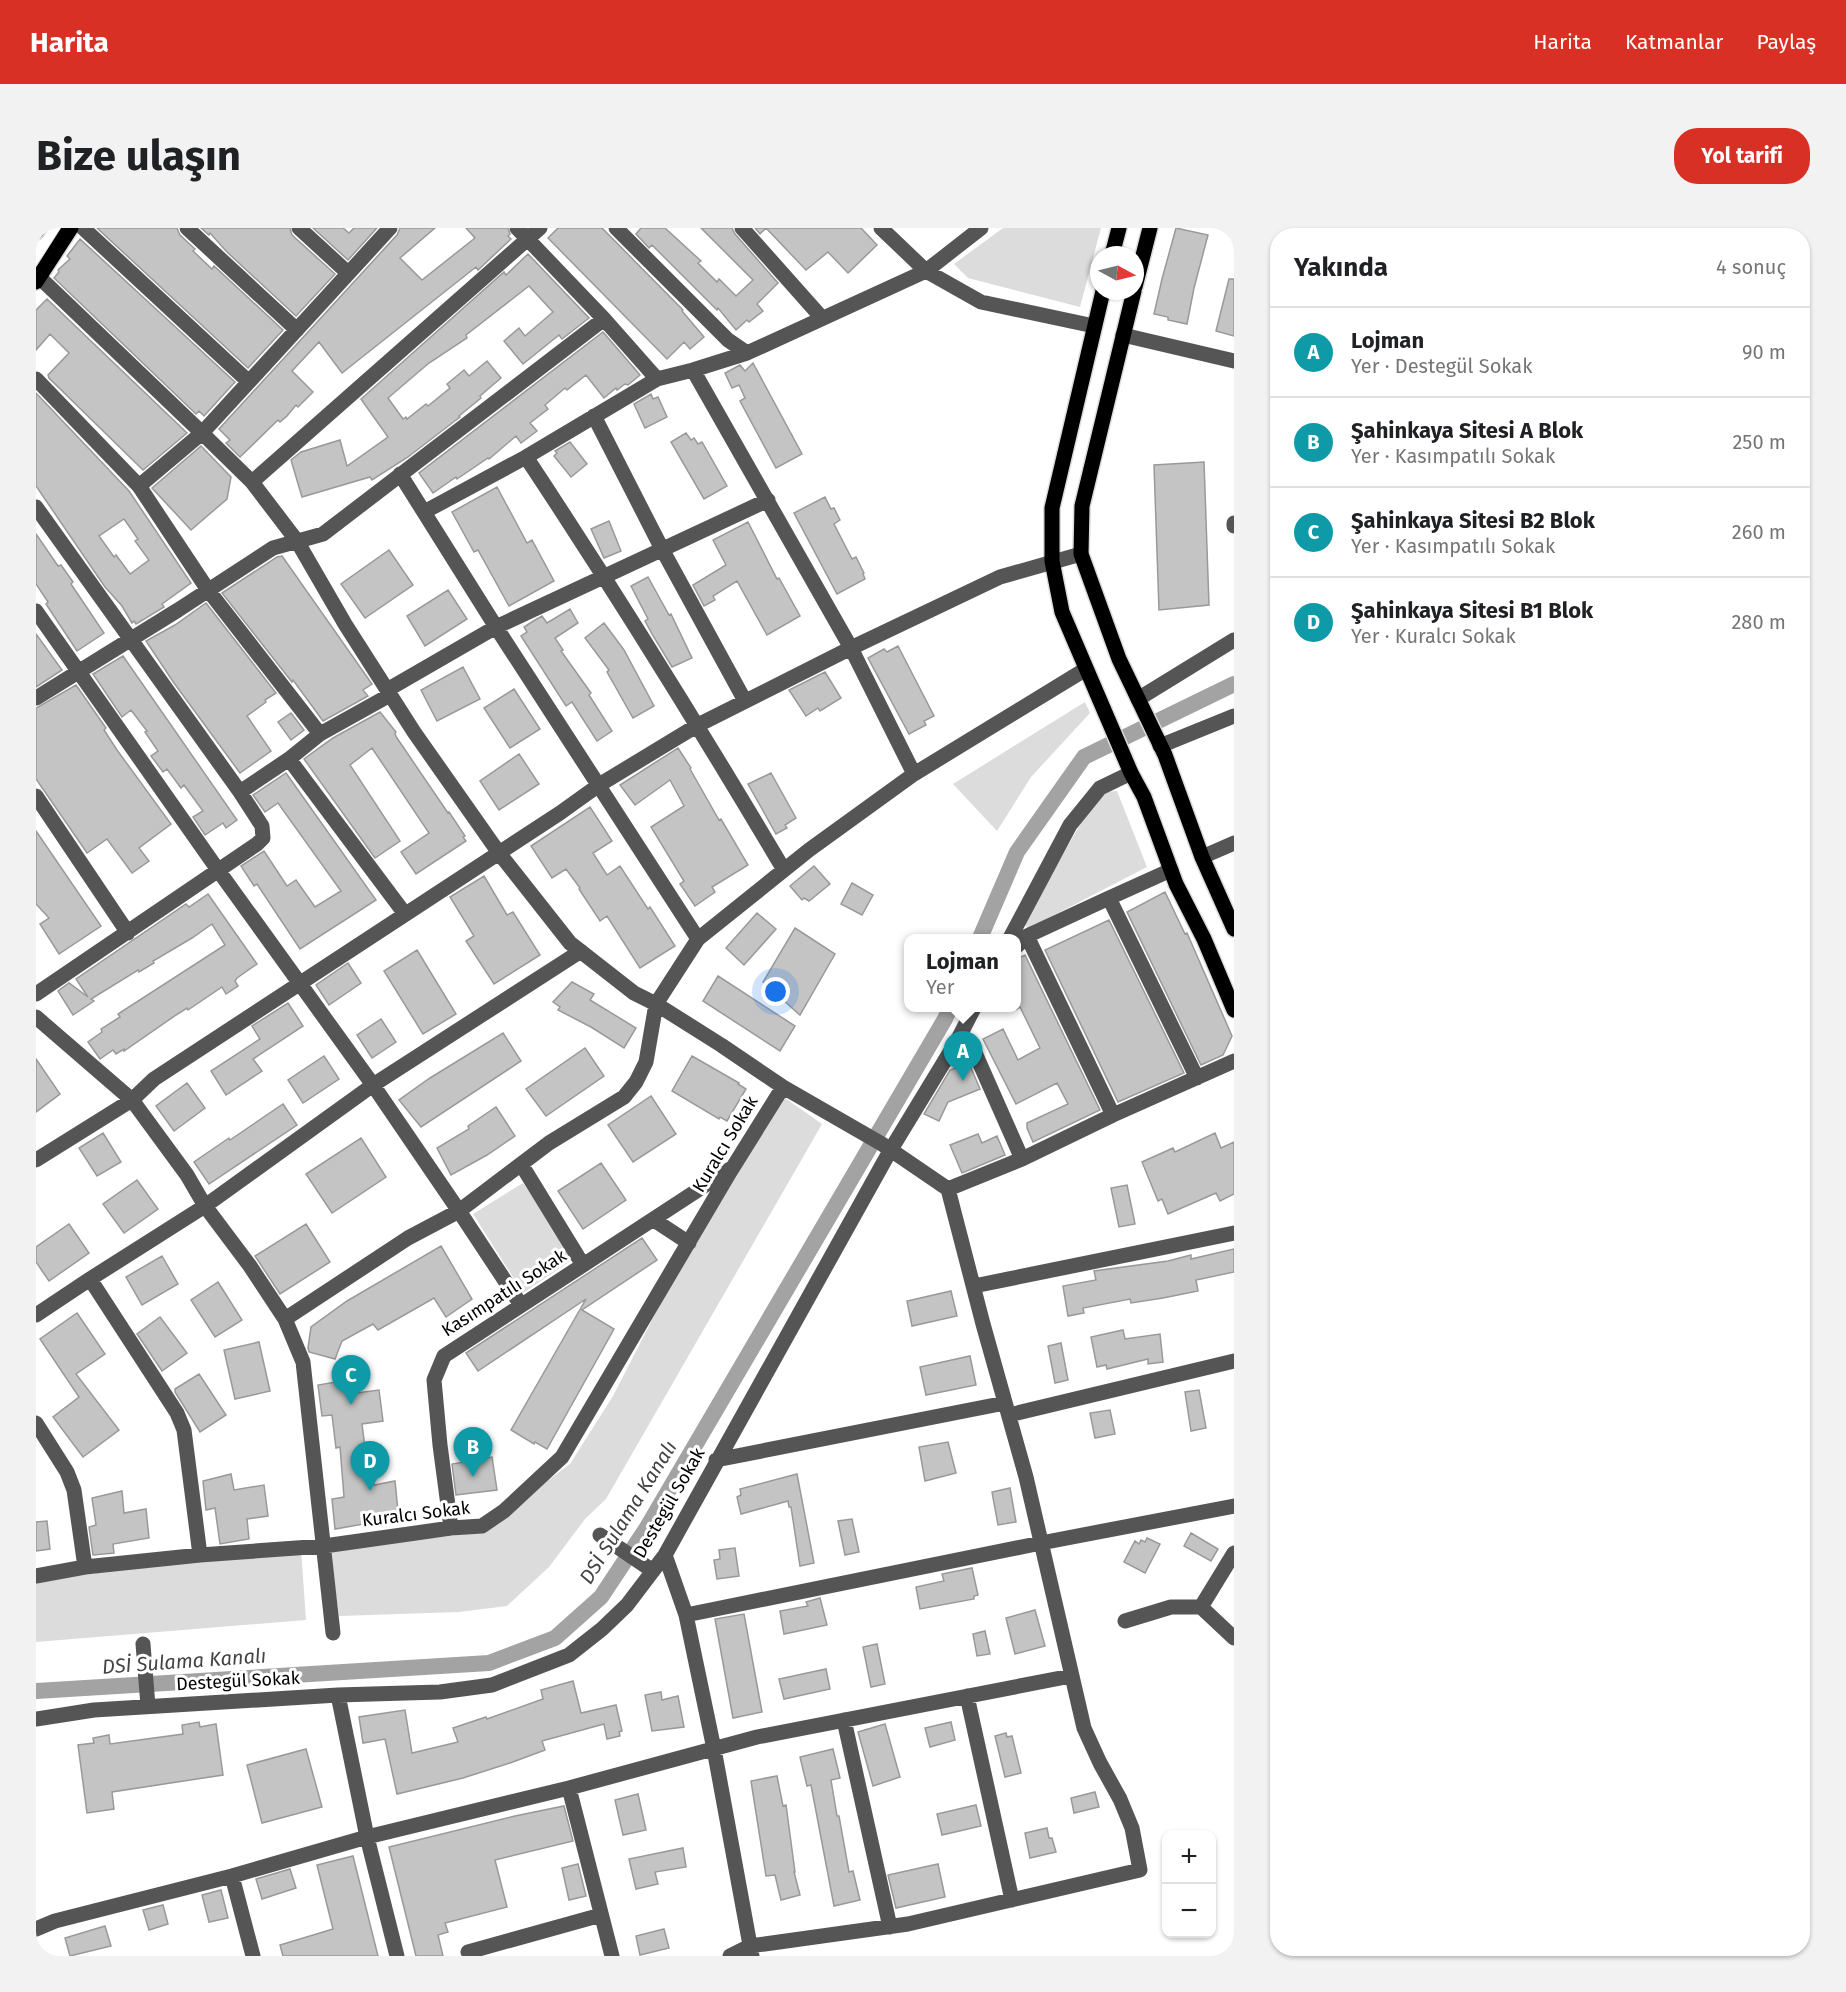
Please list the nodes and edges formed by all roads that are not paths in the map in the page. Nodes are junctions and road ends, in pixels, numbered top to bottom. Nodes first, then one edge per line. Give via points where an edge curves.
1 (39, 228) edge
2 (71, 228) edge
3 (83, 228) edge
4 (187, 228) edge
5 (299, 228) edge
6 (390, 228) edge
7 (517, 228) edge
8 (540, 228) edge
9 (616, 228) edge
10 (742, 228) edge
11 (881, 228) edge
12 (981, 228) edge
13 (1119, 228) edge
14 (1150, 228) edge
15 (36, 232) edge
16 (528, 240) junction
17 (1114, 246) edge
18 (1144, 252) edge
19 (926, 272) junction
20 (348, 273) junction
21 (38, 279) edge
22 (1101, 300) edge
23 (1132, 300) edge
24 (822, 318) junction
25 (604, 319) junction
26 (1095, 326) junction
27 (297, 330) junction
28 (1123, 334) junction
29 (747, 353) junction
30 (1234, 361) edge
31 (693, 370) junction
32 (36, 379) edge
33 (657, 379) junction
34 (249, 382) junction
35 (594, 416) junction
36 (202, 433) junction
37 (525, 457) junction
38 (400, 474) junction
39 (252, 482) junction
40 (139, 486) junction
41 (768, 500) junction
42 (36, 507) edge
43 (424, 512) junction
44 (297, 541) junction
45 (662, 549) junction
46 (1081, 554) junction
47 (1052, 561) junction
48 (604, 576) junction
49 (208, 590) junction
50 (36, 611) edge
51 (496, 627) junction
52 (131, 639) junction
53 (1234, 640) edge
54 (850, 648) junction
55 (1086, 669) junction
56 (79, 670) junction
57 (388, 692) junction
58 (36, 698) edge
59 (745, 701) junction
60 (1141, 705) junction
61 (1233, 719) edge
62 (698, 725) junction
63 (320, 734) junction
64 (1159, 743) junction
65 (289, 759) junction
66 (1131, 773) junction
67 (914, 774) junction
68 (599, 785) junction
69 (240, 792) junction
70 (36, 796) edge
71 (1234, 843) edge
72 (499, 853) junction
73 (1202, 857) junction
74 (218, 870) junction
75 (784, 870) junction
76 (1171, 870) junction
77 (1109, 898) junction
78 (405, 914) junction
79 (1234, 929) edge
80 (128, 933) junction
81 (1013, 934) edge
82 (698, 939) junction
83 (1022, 941) edge
84 (581, 951) junction
85 (300, 982) junction
86 (36, 994) edge
87 (656, 1004) junction
88 (1234, 1010) edge
89 (972, 1012) edge
90 (36, 1017) edge
91 (958, 1039) junction
92 (1234, 1061) edge
93 (1197, 1078) junction
94 (373, 1085) junction
95 (783, 1087) junction
96 (132, 1100) junction
97 (1113, 1114) junction
98 (886, 1147) junction
99 (1022, 1159) junction
100 (36, 1160) edge
101 (521, 1164) junction
102 (733, 1168) junction
103 (948, 1189) junction
104 (205, 1206) junction
105 (459, 1210) junction
106 (654, 1220) junction
107 (1234, 1233) edge
108 (690, 1243) junction
109 (583, 1265) junction
110 (90, 1279) junction
111 (974, 1286) junction
112 (520, 1305) junction
113 (36, 1315) edge
114 (285, 1319) junction
115 (1234, 1361) edge
116 (1007, 1409) junction
117 (36, 1423) edge
118 (716, 1460) junction
119 (1234, 1506) edge
120 (451, 1528) junction
121 (600, 1535) dead end
122 (1041, 1543) junction
123 (324, 1546) junction
124 (1234, 1553) edge
125 (200, 1555) junction
126 (665, 1555) junction
127 (85, 1567) junction
128 (653, 1571) junction
129 (36, 1576) edge
130 (1202, 1607) junction
131 (686, 1615) junction
132 (1125, 1621) dead end
133 (333, 1634) dead end
134 (1234, 1638) edge
135 (143, 1644) dead end
136 (1071, 1676) junction
137 (338, 1695) junction
138 (967, 1696) junction
139 (148, 1706) junction
140 (36, 1719) edge
141 (843, 1720) junction
142 (714, 1749) junction
143 (568, 1788) junction
144 (367, 1837) junction
145 (232, 1876) junction
146 (1012, 1900) junction
147 (601, 1915) junction
148 (890, 1927) junction
149 (36, 1929) edge
150 (751, 1951) edge
151 (253, 1956) edge
152 (397, 1956) edge
153 (470, 1956) edge
154 (612, 1956) edge
155 (730, 1956) edge

1 - 15 main road
2 - 21 main road
3 - 34 street
4 - 27 street
5 - 20 street
6 - 20 street
7 - 16 street
8 - 16 street
9 - 29 street via 728,340
10 - 24 street
11 - 19 street
12 - 19 street
13 - 17 main road
14 - 18 main road
16 - 25 street
16 - 39 street
19 - 24 street
19 - 26 street via 981,302
20 - 27 street
21 - 36 street
22 - 26 main road
23 - 28 main road
24 - 29 street
25 - 33 street
25 - 38 street
26 - 47 main road via 1052,508
27 - 34 street
28 - 30 street
28 - 46 main road via 1082,506
29 - 31 street
31 - 33 street
31 - 41 street
32 - 40 street
33 - 35 street
34 - 36 street
35 - 37 street
35 - 45 street
36 - 39 street
36 - 40 street
37 - 43 street
37 - 48 street
38 - 43 street
38 - 44 street via 323,534
39 - 44 street
40 - 49 street
41 - 45 street
41 - 54 street
42 - 52 street
43 - 51 street
44 - 49 street via 273,548
44 - 57 street
45 - 48 street
45 - 59 street
46 - 47 street
46 - 60 main road via 1119,659
47 - 54 street via 1000,577
47 - 55 main road via 1062,612
48 - 51 street
48 - 62 street
49 - 52 street
49 - 63 street
50 - 56 street
51 - 57 street
51 - 68 street
52 - 56 street
52 - 69 street
53 - 60 street
54 - 59 street
54 - 67 street
55 - 66 main road
55 - 67 street
56 - 58 street
56 - 74 street
57 - 63 street
57 - 72 street
59 - 62 street
60 - 64 main road
61 - 64 street
62 - 68 street
62 - 75 street
63 - 65 street
64 - 73 main road
65 - 69 street
65 - 78 street
66 - 76 main road
66 - 81 street via 1100,788 1070,825
67 - 75 street
68 - 72 street
68 - 82 street
69 - 74 street via 262,826 263,838
70 - 80 street
71 - 73 street
72 - 78 street
72 - 84 street via 570,943
73 - 79 main road
74 - 80 street
74 - 85 street
75 - 82 street
76 - 77 street
76 - 88 main road
77 - 83 street
77 - 93 street
78 - 85 street
80 - 86 street
82 - 87 street
83 - 97 street
84 - 87 street via 634,993
84 - 94 street
85 - 94 street
85 - 96 street via 154,1079
87 - 95 street
87 - 101 street via 646,1062 624,1097
89 - 91 street, Destegül Sokak
90 - 96 street
91 - 98 street, Destegül Sokak
91 - 99 street via 972,1046
92 - 93 street
93 - 97 street
94 - 104 street
94 - 105 street
95 - 98 street
95 - 102 street, Kuralcı Sokak
96 - 100 street
96 - 104 street
97 - 99 street
98 - 103 street
98 - 118 street, Destegül Sokak
99 - 103 street
101 - 105 street
101 - 109 street
102 - 106 street, Kasımpatılı Sokak
102 - 108 street, Kuralcı Sokak
103 - 111 street
104 - 110 street
104 - 114 street
105 - 112 street
105 - 114 street via 408,1238
106 - 108 street
106 - 109 street, Kasımpatılı Sokak
107 - 111 street
108 - 120 street, Kuralcı Sokak via 562,1457 504,1511 482,1526
109 - 112 street, Kasımpatılı Sokak
110 - 113 street
110 - 125 street via 153,1374 184,1430
111 - 116 street
112 - 120 street, Kasımpatılı Sokak via 444,1356 434,1380
114 - 123 street via 303,1362
115 - 116 street
116 - 118 street
116 - 122 street
117 - 127 street via 74,1490
118 - 126 street, Destegül Sokak
119 - 122 street
120 - 123 street, Kuralcı Sokak
121 - 128 street
122 - 131 street
122 - 136 street
123 - 125 street, Kuralcı Sokak
123 - 133 street
124 - 130 street
125 - 127 street, Kuralcı Sokak
126 - 128 street, Destegül Sokak
126 - 131 street
127 - 129 street, Kuralcı Sokak
128 - 137 street, Destegül Sokak via 627,1605 569,1655 492,1685 440,1692
130 - 132 street via 1171,1607
130 - 134 street
131 - 142 street
135 - 139 street
136 - 138 street
136 - 146 street via 1084,1728 1132,1828 1140,1870
137 - 139 street, Destegül Sokak
137 - 144 street
138 - 141 street
138 - 146 street
139 - 140 street, Destegül Sokak
141 - 142 street
141 - 148 street
142 - 143 street
142 - 150 street
143 - 144 street
143 - 147 street
144 - 145 street
144 - 152 street
145 - 149 street
145 - 151 street
146 - 148 street
147 - 153 street via 468,1952
147 - 154 street
148 - 150 street
150 - 155 street

